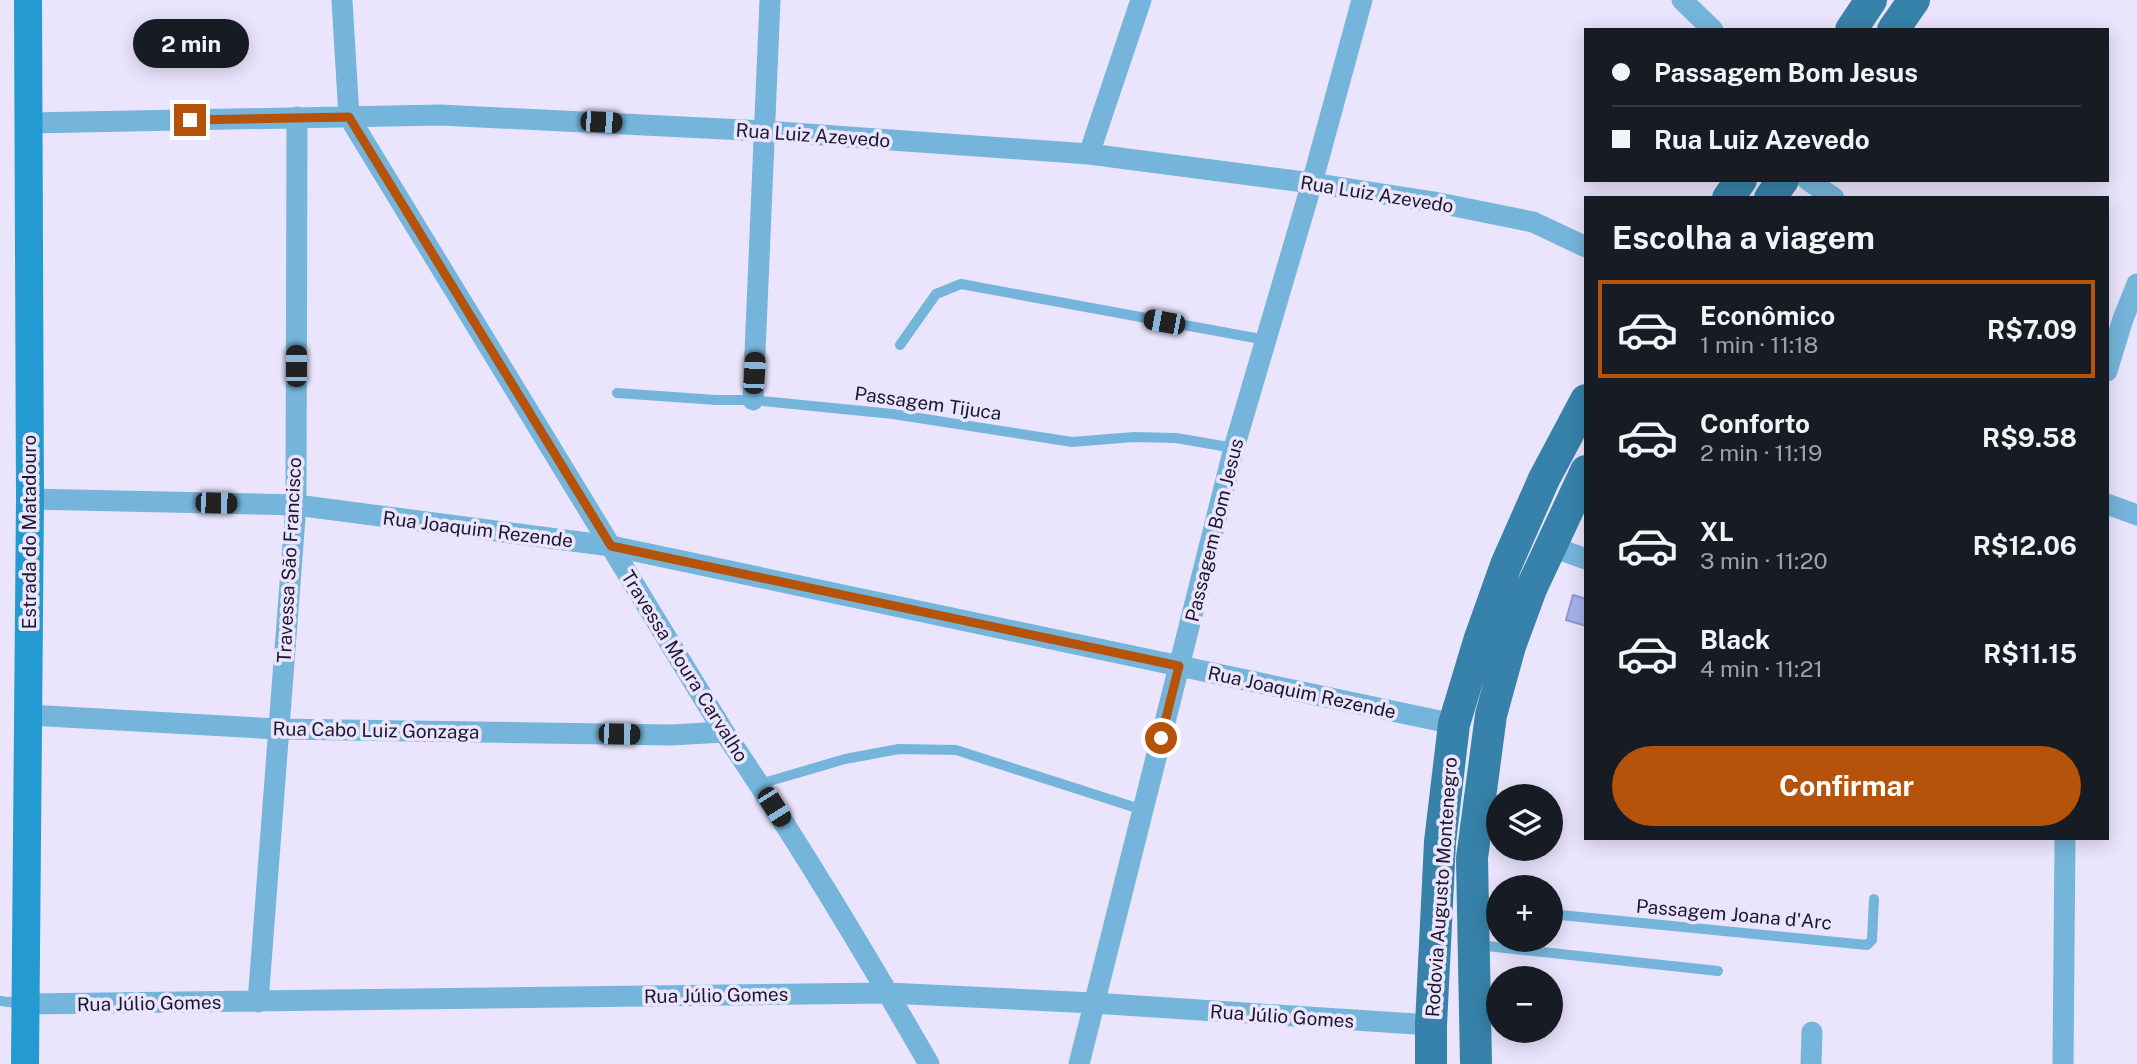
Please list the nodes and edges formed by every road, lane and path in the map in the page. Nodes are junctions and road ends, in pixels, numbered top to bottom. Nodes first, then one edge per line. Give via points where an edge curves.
1 (28, 0) edge
2 (342, 0) edge
3 (770, 0) edge
4 (1141, 0) edge
5 (1362, 0) edge
6 (1682, 0) edge
7 (1871, 0) edge
8 (1914, 0) edge
9 (1711, 28) edge
10 (1852, 28) edge
11 (1894, 28) edge
12 (297, 117) junction
13 (349, 117) junction
14 (30, 123) junction
15 (765, 131) junction
16 (1089, 154) junction
17 (1811, 182) edge
18 (1312, 183) junction
19 (1831, 196) edge
20 (1584, 246) edge
21 (2137, 284) edge
22 (1266, 340) junction
23 (900, 345) dead end
24 (2109, 364) edge
25 (617, 393) dead end
26 (753, 400) junction
27 (1584, 406) edge
28 (1234, 449) junction
29 (1584, 475) edge
30 (30, 499) junction
31 (2109, 504) edge
32 (296, 505) junction
33 (2137, 515) edge
34 (611, 546) junction
35 (1550, 546) junction
36 (1584, 558) edge
37 (1179, 666) junction
38 (29, 715) junction
39 (1454, 724) junction
40 (278, 729) junction
41 (724, 732) junction
42 (760, 784) junction
43 (1444, 808) junction
44 (1143, 810) junction
45 (1478, 812) junction
46 (2065, 840) edge
47 (1874, 899) dead end
48 (1485, 908) edge
49 (1563, 915) edge
50 (1472, 944) junction
51 (1718, 971) dead end
52 (888, 993) junction
53 (258, 1002) junction
54 (13, 1003) edge
55 (1093, 1003) junction
56 (1431, 1025) junction
57 (1475, 1029) junction
58 (1812, 1032) dead end
59 (25, 1064) edge
60 (929, 1064) edge
61 (1079, 1064) edge
62 (1431, 1064) edge
63 (1476, 1064) edge
64 (1811, 1064) edge
65 (2063, 1064) edge

1 - 14 main road, Estrada do Matadouro
2 - 13 street, Travessa Moura Carvalho
3 - 15 street
4 - 16 street
5 - 18 street, Passagem Bom Jesus
6 - 9 street
7 - 10 main road
8 - 11 main road
12 - 13 street, Rua Luiz Azevedo
12 - 14 street, Rua Luiz Azevedo
12 - 32 street, Travessa São Francisco
13 - 15 street, Rua Luiz Azevedo via 440,115
13 - 34 street, Travessa Moura Carvalho
14 - 30 main road, Estrada do Matadouro
15 - 16 street, Rua Luiz Azevedo
15 - 26 street
16 - 18 street, Rua Luiz Azevedo
17 - 19 street
18 - 20 street, Rua Luiz Azevedo via 1533,222
18 - 22 street, Passagem Bom Jesus
21 - 24 street
22 - 23 lane via 961,285 936,294
22 - 28 street, Passagem Bom Jesus
25 - 26 lane, Passagem Tijuca
26 - 28 lane, Passagem Tijuca via 893,414 1072,442 1176,438
27 - 39 main road, Rodovia Augusto Montenegro via 1544,479 1506,565
28 - 37 street, Passagem Bom Jesus
29 - 35 main road, Rodovia Augusto Montenegro
30 - 32 street, Rua Joaquim Rezende
30 - 38 main road, Estrada do Matadouro
31 - 33 street
32 - 34 street, Rua Joaquim Rezende
32 - 40 street, Travessa São Francisco
34 - 37 street, Rua Joaquim Rezende
34 - 41 street, Travessa Moura Carvalho
35 - 36 street
35 - 45 main road, Rodovia Augusto Montenegro via 1510,646 1491,715
37 - 39 street, Rua Joaquim Rezende
37 - 44 street, Passagem Bom Jesus
38 - 40 street, Rua Cabo Luiz Gonzaga
38 - 54 main road, Estrada do Matadouro
39 - 43 main road, Rodovia Augusto Montenegro
40 - 41 street, Rua Cabo Luiz Gonzaga
40 - 53 street, Travessa São Francisco
41 - 42 street, Travessa Moura Carvalho
42 - 44 lane via 845,759 900,749 956,750
42 - 52 street, Travessa Moura Carvalho
43 - 45 main road
43 - 56 main road, Rodovia Augusto Montenegro
44 - 55 street, Passagem Bom Jesus
45 - 48 main road, Rodovia Augusto Montenegro via 1472,858
46 - 65 street
47 - 49 lane, Passagem Joana d'Arc via 1872,940 1867,945
48 - 50 main road, Rodovia Augusto Montenegro
50 - 51 lane
50 - 57 main road, Rodovia Augusto Montenegro
52 - 53 street, Rua Júlio Gomes
52 - 55 street, Rua Júlio Gomes
52 - 60 street, Travessa Moura Carvalho
53 - 54 street, Rua Júlio Gomes
54 - 59 main road, Estrada do Matadouro
55 - 56 street, Rua Júlio Gomes
55 - 61 street, Passagem Bom Jesus
56 - 57 main road
56 - 62 main road, Rodovia Augusto Montenegro
57 - 63 main road, Rodovia Augusto Montenegro
58 - 64 street

